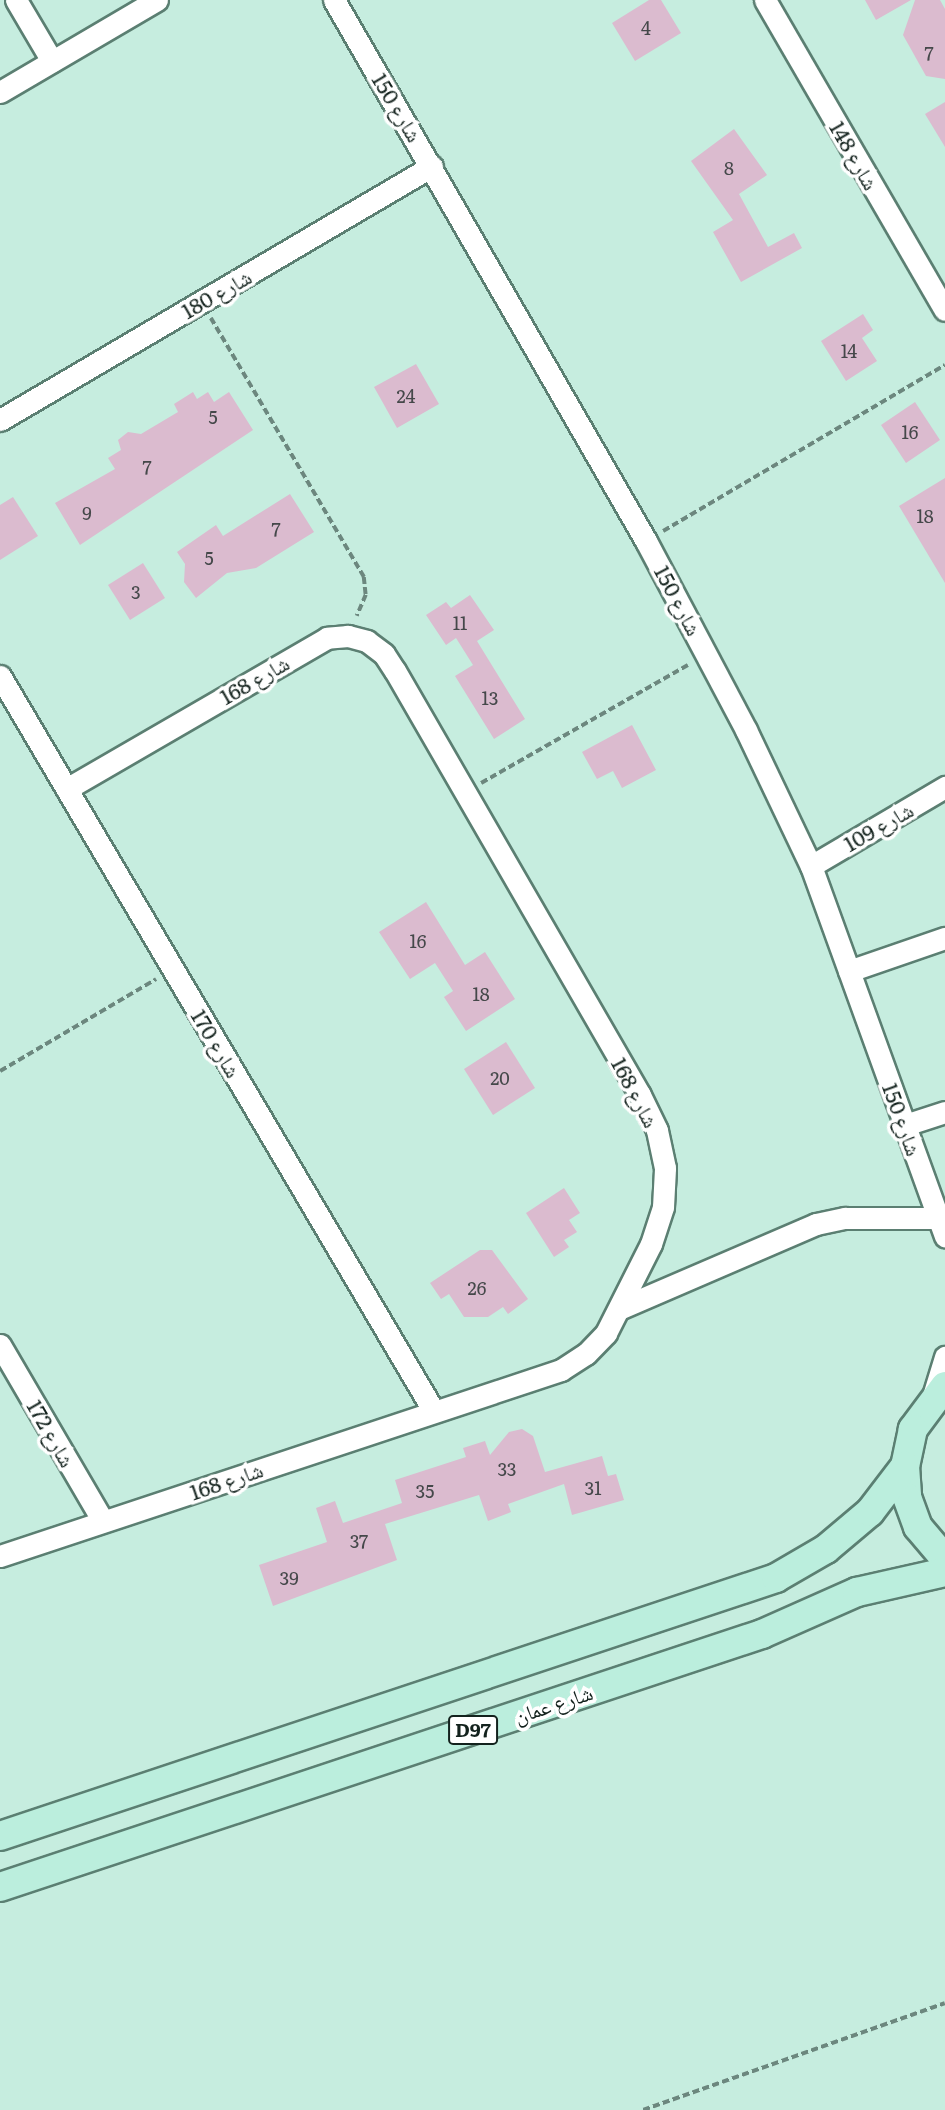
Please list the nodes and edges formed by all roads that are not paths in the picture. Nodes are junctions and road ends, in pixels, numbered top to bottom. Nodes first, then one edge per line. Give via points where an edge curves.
1 (16, 0) edge
2 (157, 0) edge
3 (334, 0) edge
4 (765, 0) edge
5 (52, 61) junction
6 (0, 92) edge
7 (432, 166) junction
8 (945, 310) edge
9 (0, 420) edge
10 (0, 676) edge
11 (945, 787) edge
12 (67, 789) junction
13 (811, 866) junction
14 (945, 938) edge
15 (849, 971) junction
16 (945, 1112) edge
17 (905, 1125) junction
18 (937, 1188) edge
19 (942, 1227) edge
20 (621, 1308) junction
21 (0, 1345) edge
22 (945, 1357) edge
23 (939, 1391) edge
24 (433, 1410) junction
25 (905, 1466) junction
26 (103, 1521) junction
27 (0, 1556) edge
28 (945, 1559) edge
29 (945, 1573) edge
30 (0, 1836) edge
31 (0, 1888) edge

1 - 5 street
2 - 5 street
3 - 7 street, شارع 150
4 - 8 street, شارع 148
5 - 6 street
7 - 9 street, شارع 180
7 - 13 street, شارع 150 via 708,654
10 - 12 street, شارع 170
11 - 13 street, شارع 109
12 - 20 street, شارع 168 via 327,638 348,636 367,641 384,654 657,1130 666,1168 663,1207
12 - 24 street, شارع 170
13 - 15 street, شارع 150
14 - 15 street
15 - 17 street, شارع 150
16 - 17 street
17 - 18 street, شارع 150
18 - 19 street, شارع 150
19 - 20 street via 845,1218 816,1224
20 - 24 street, شارع 168 via 586,1354 561,1370
21 - 26 street, شارع 172
22 - 23 street
23 - 25 main road via 913,1429
24 - 26 street, شارع 168
25 - 28 main road via 907,1497 918,1527
25 - 30 main road, D97 via 870,1512 827,1549 776,1578
26 - 27 street, شارع 168
29 - 31 main road, شارع عمان / D97 via 857,1592 762,1634

